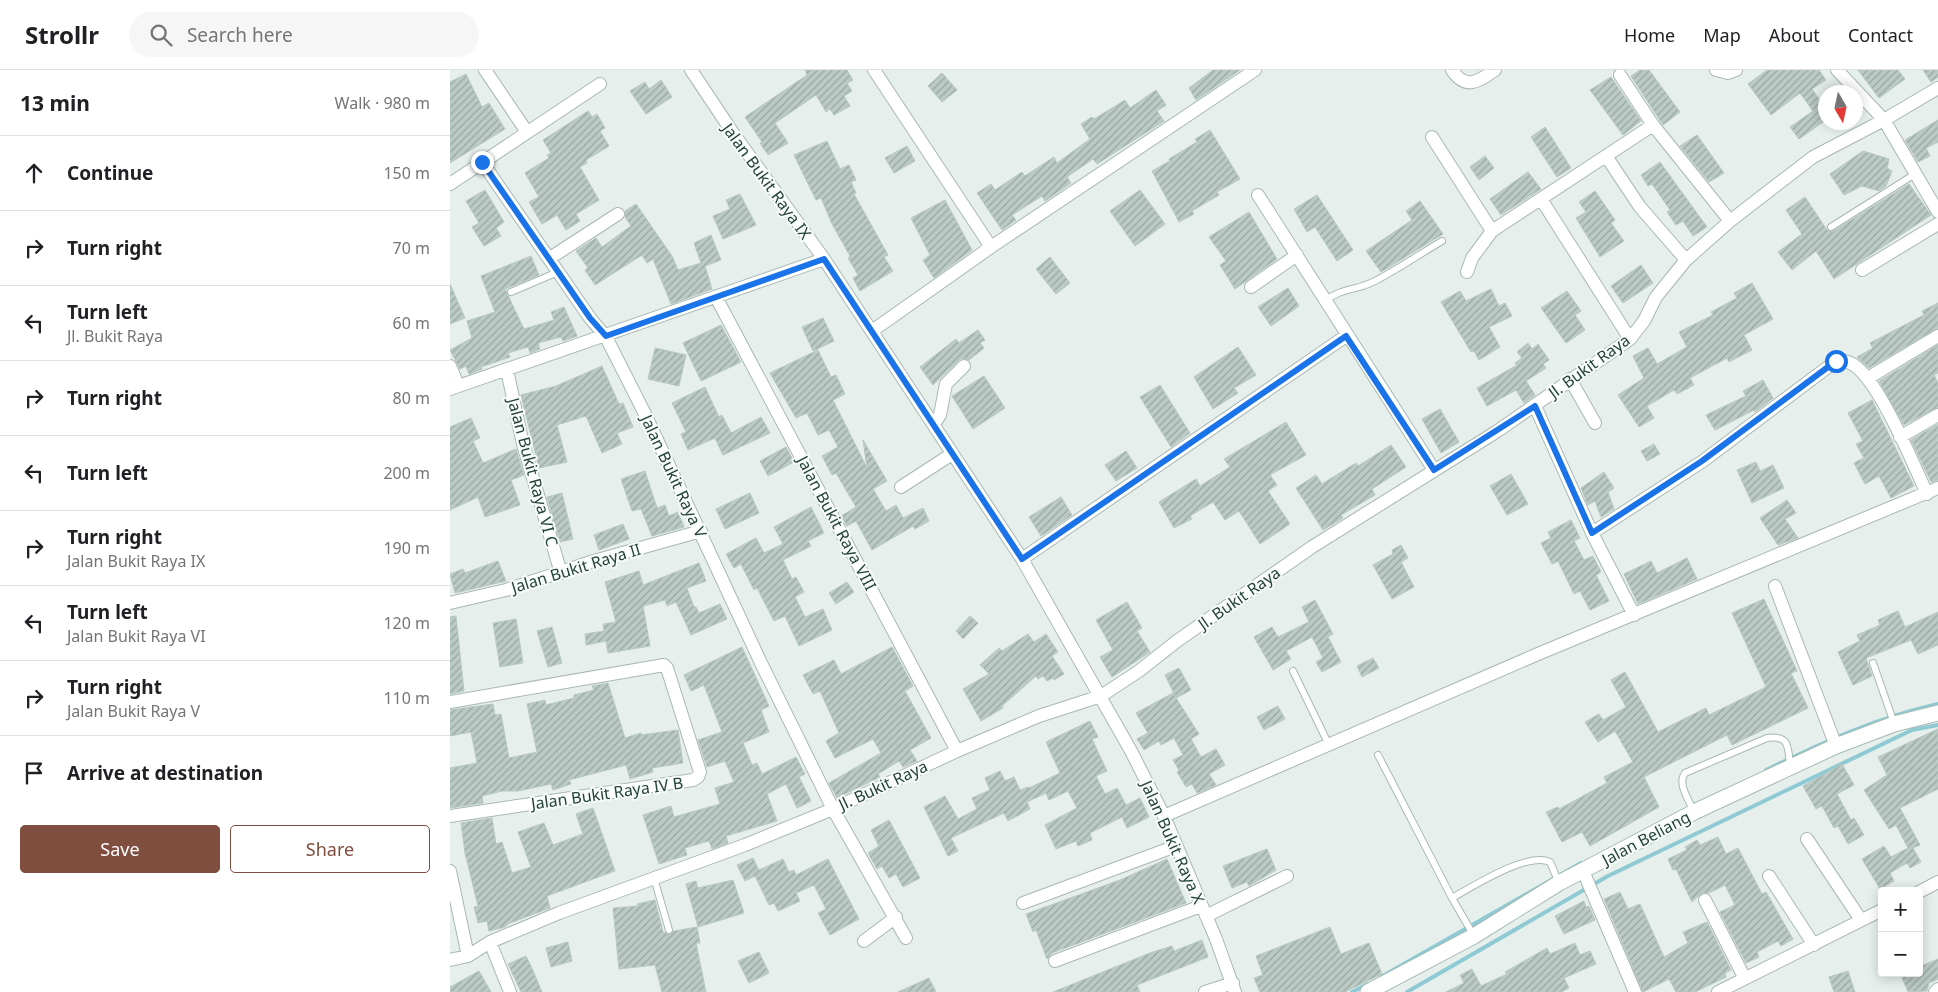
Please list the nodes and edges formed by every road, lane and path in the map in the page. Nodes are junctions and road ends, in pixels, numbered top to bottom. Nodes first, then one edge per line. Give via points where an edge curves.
1 (485, 70) edge
2 (691, 70) edge
3 (874, 70) edge
4 (1255, 70) edge
5 (1452, 70) edge
6 (1495, 70) edge
7 (1716, 70) edge
8 (1736, 70) edge
9 (1838, 70) edge
10 (1620, 75) dead end
11 (600, 84) dead end
12 (1938, 88) edge
13 (1884, 120) junction
14 (1653, 124) junction
15 (527, 132) junction
16 (1432, 137) dead end
17 (1606, 156) junction
18 (482, 162) junction
19 (1916, 173) junction
20 (450, 184) edge
21 (1258, 195) dead end
22 (1541, 200) junction
23 (1938, 212) edge
24 (618, 214) dead end
25 (1730, 221) junction
26 (1938, 224) edge
27 (1831, 227) dead end
28 (1492, 231) junction
29 (1442, 241) dead end
30 (991, 247) junction
31 (1297, 255) junction
32 (550, 258) junction
33 (824, 259) junction
34 (1686, 260) junction
35 (1862, 270) dead end
36 (559, 271) junction
37 (1467, 272) dead end
38 (1252, 287) dead end
39 (511, 292) dead end
40 (716, 297) junction
41 (1325, 301) junction
42 (872, 331) junction
43 (606, 336) junction
44 (1346, 336) junction
45 (1938, 336) edge
46 (1630, 339) junction
47 (450, 366) edge
48 (964, 366) dead end
49 (507, 370) junction
50 (1868, 378) junction
51 (1570, 379) junction
52 (454, 387) edge
53 (1535, 406) junction
54 (1938, 415) edge
55 (1595, 423) dead end
56 (934, 424) junction
57 (1900, 437) junction
58 (952, 454) junction
59 (1434, 470) junction
60 (901, 487) dead end
61 (1933, 491) edge
62 (701, 532) junction
63 (1592, 533) junction
64 (1022, 559) junction
65 (561, 573) junction
66 (1775, 586) dead end
67 (451, 601) edge
68 (1634, 615) junction
69 (1874, 663) dead end
70 (1293, 671) dead end
71 (1101, 696) junction
72 (450, 702) edge
73 (1938, 714) edge
74 (1894, 724) junction
75 (1328, 743) junction
76 (1836, 746) junction
77 (957, 751) junction
78 (1378, 755) dead end
79 (1790, 766) junction
80 (833, 809) junction
81 (1694, 812) junction
82 (450, 816) edge
83 (1164, 816) junction
84 (1807, 839) dead end
85 (1176, 846) junction
86 (450, 871) edge
87 (1582, 871) junction
88 (1287, 876) dead end
89 (1769, 876) dead end
90 (654, 878) junction
91 (1938, 882) edge
92 (1559, 883) junction
93 (1923, 890) edge
94 (1452, 898) junction
95 (1704, 900) dead end
96 (1023, 903) dead end
97 (1203, 911) junction
98 (1878, 912) edge
99 (896, 918) junction
100 (1861, 920) junction
101 (669, 930) dead end
102 (1474, 936) junction
103 (906, 938) dead end
104 (864, 941) dead end
105 (490, 942) junction
106 (1814, 945) junction
107 (468, 956) junction
108 (450, 960) edge
109 (1055, 961) dead end
110 (1744, 978) junction
111 (1234, 988) edge
112 (1938, 989) edge
113 (510, 992) edge
114 (1204, 992) edge
115 (1368, 992) edge
116 (1635, 992) edge
117 (1718, 992) edge
118 (1936, 992) edge

1 - 15 street
2 - 33 street, Jalan Bukit Raya IX via 732,133
3 - 30 street
4 - 30 street
5 - 6 street via 1463,82 1469,83
7 - 8 street via 1728,73
9 - 13 street
10 - 14 street
11 - 15 street
12 - 13 street, Jl. Bukit Raya
13 - 19 street
13 - 25 street, Jl. Bukit Raya via 1813,157
14 - 17 street
14 - 25 street
15 - 18 street
16 - 28 street
17 - 22 street
17 - 34 street via 1640,206
18 - 20 street
18 - 32 street, Jalan Bukit Raya V
19 - 23 street
19 - 27 lane
21 - 31 street
22 - 28 street
22 - 46 street
24 - 32 street
25 - 34 street, Jl. Bukit Raya
26 - 35 street
28 - 37 street via 1472,258
29 - 41 lane via 1375,281 1337,292
30 - 42 street
31 - 38 street
31 - 41 street
32 - 36 street, Jalan Bukit Raya V
33 - 40 street
33 - 42 street, Jalan Bukit Raya IX
34 - 46 street, Jl. Bukit Raya via 1656,297
36 - 39 lane
36 - 43 street, Jalan Bukit Raya V
40 - 43 street
40 - 77 street, Jalan Bukit Raya VIII
41 - 44 street
42 - 56 street, Jalan Bukit Raya IX
43 - 49 street
43 - 62 street, Jalan Bukit Raya V
44 - 59 street
44 - 64 street
45 - 50 street
46 - 51 street, Jl. Bukit Raya
47 - 52 street
48 - 56 street via 946,384 940,415
49 - 52 street
49 - 65 street, Jalan Bukit Raya VI C via 523,444
50 - 57 street
50 - 63 street via 1853,364 1836,361 1702,461
51 - 53 street, Jl. Bukit Raya
51 - 55 street
53 - 59 street, Jl. Bukit Raya
53 - 63 street
54 - 57 street
56 - 58 street, Jalan Bukit Raya IX
57 - 61 street
58 - 60 street
58 - 64 street, Jalan Bukit Raya IX
59 - 71 street, Jl. Bukit Raya via 1312,547
61 - 68 street
62 - 65 street, Jalan Bukit Raya II
62 - 80 street, Jalan Bukit Raya V
63 - 68 street
64 - 71 street, Jalan Bukit Raya IX
65 - 67 street, Jalan Bukit Raya II
66 - 76 street
68 - 75 street
69 - 74 lane
70 - 75 lane
71 - 77 street, Jl. Bukit Raya via 1039,716
71 - 83 street, Jalan Bukit Raya X
72 - 82 street, Jalan Bukit Raya IV B via 664,665 700,772 693,780
73 - 74 street, Jalan Beliang
74 - 76 street, Jalan Beliang
75 - 83 street
76 - 79 street, Jalan Beliang
77 - 80 street, Jl. Bukit Raya
78 - 94 lane
79 - 81 street, Jalan Beliang
79 - 81 lane via 1788,747 1778,737 1767,738 1685,773 1682,784
80 - 90 street, Jl. Bukit Raya
80 - 99 street, Jalan Bukit Raya V
81 - 87 street, Jalan Beliang
83 - 85 street, Jalan Bukit Raya X
84 - 100 street
85 - 96 street
85 - 97 street, Jalan Bukit Raya X
86 - 107 street
87 - 92 street, Jalan Beliang
87 - 116 street
88 - 97 street
89 - 106 street
90 - 101 lane
90 - 105 street, Jl. Bukit Raya
91 - 93 street
92 - 94 lane via 1550,862 1537,860 1515,866
92 - 102 street, Jalan Beliang
94 - 102 lane
95 - 110 street
97 - 109 street
97 - 111 street, Jalan Bukit Raya X
98 - 100 street
99 - 103 street, Jalan Bukit Raya V
99 - 104 street
100 - 106 street
102 - 115 street, Jalan Beliang
105 - 107 street, Jl. Bukit Raya
105 - 113 street
106 - 110 street
107 - 108 street, Jl. Bukit Raya
110 - 117 street
111 - 114 street
112 - 118 street

